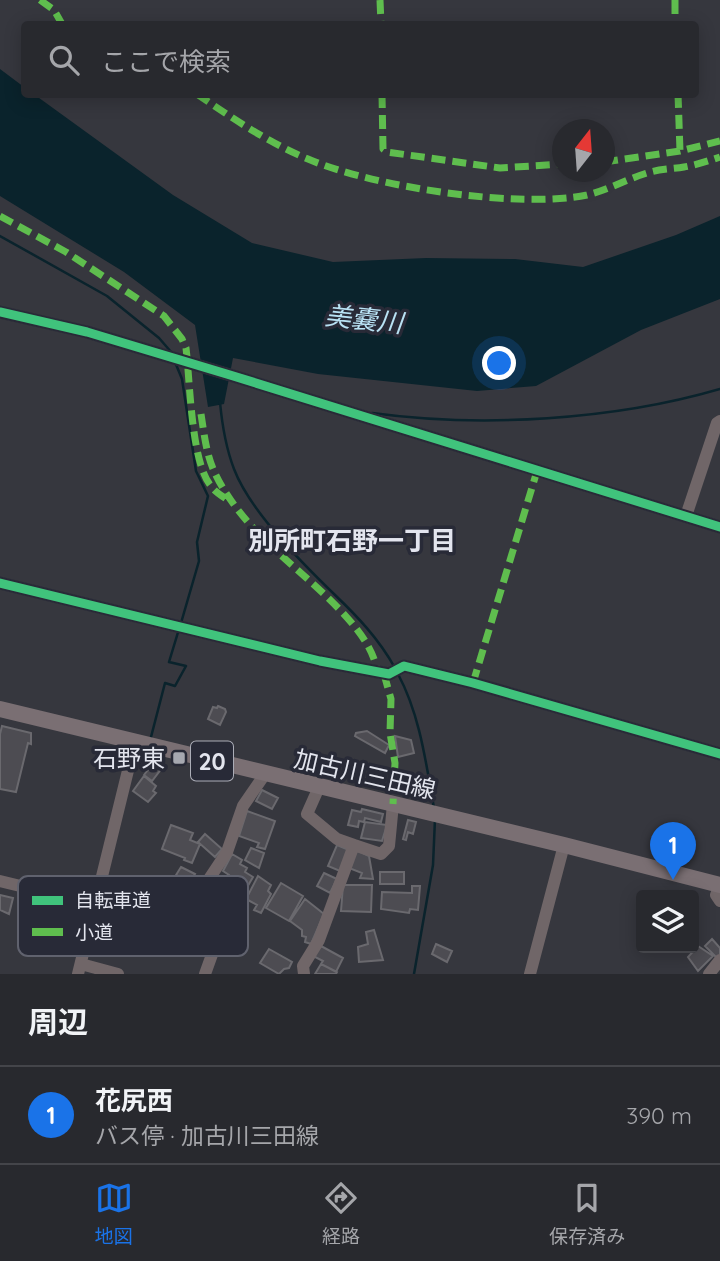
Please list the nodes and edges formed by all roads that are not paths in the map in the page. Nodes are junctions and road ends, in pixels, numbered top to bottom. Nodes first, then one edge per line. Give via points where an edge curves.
1 (0, 312) edge
2 (720, 421) edge
3 (686, 516) junction
4 (720, 527) edge
5 (0, 583) edge
6 (0, 709) edge
7 (135, 742) junction
8 (720, 754) edge
9 (265, 774) junction
10 (319, 787) junction
11 (393, 804) junction
12 (354, 845) junction
13 (564, 845) junction
14 (102, 876) edge
15 (211, 876) edge
16 (0, 881) edge
17 (18, 885) edge
18 (720, 885) edge
19 (720, 901) edge
20 (211, 956) edge
21 (720, 960) edge
22 (80, 969) edge
23 (118, 974) edge
24 (205, 974) edge
25 (304, 974) edge
26 (530, 974) edge
27 (709, 974) edge

1 - 3 street via 87,332
2 - 3 street
3 - 4 street
5 - 8 street via 320,662 388,674 404,666
6 - 7 main road, 加古川三田線 / 20
7 - 9 main road, 加古川三田線 / 20
7 - 14 street
9 - 10 main road, 加古川三田線 / 20
9 - 15 street via 243,806 227,852
10 - 11 main road, 加古川三田線 / 20
10 - 12 street via 307,814 337,839
11 - 12 street via 389,846 382,854
11 - 13 main road, 加古川三田線 / 20
12 - 25 street via 318,940 303,966
13 - 18 main road, 加古川三田線 / 20
13 - 26 street
16 - 17 street
18 - 19 street via 716,895
20 - 24 street
21 - 27 street
22 - 23 street

